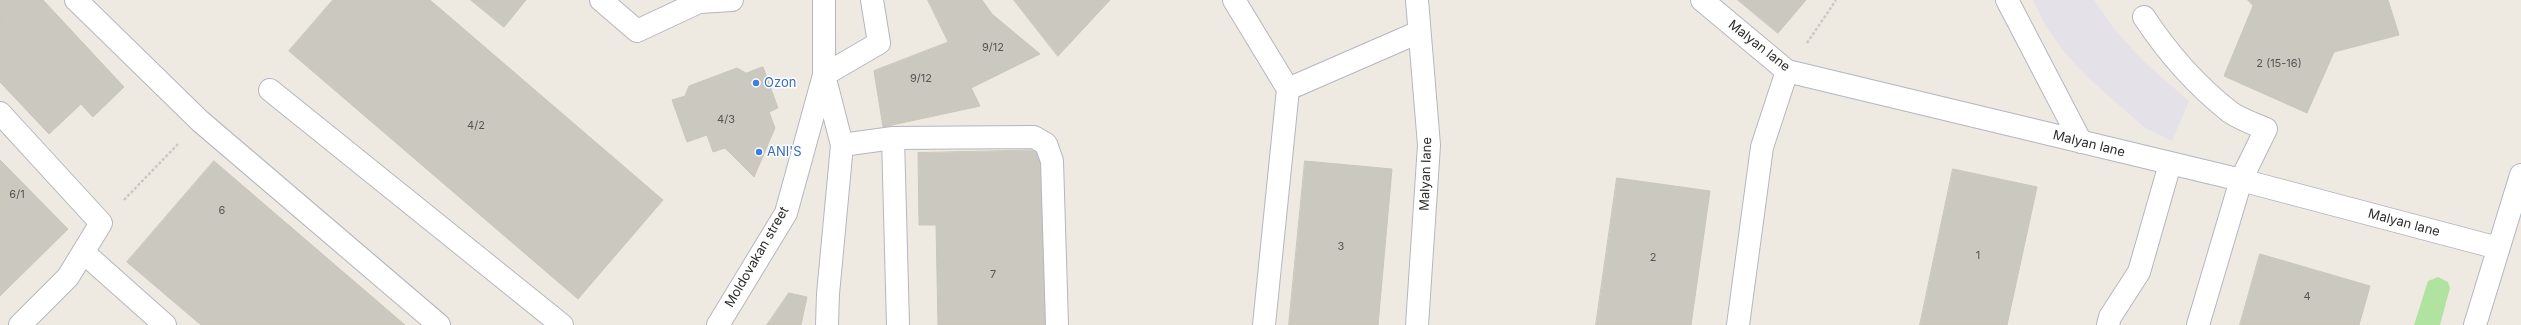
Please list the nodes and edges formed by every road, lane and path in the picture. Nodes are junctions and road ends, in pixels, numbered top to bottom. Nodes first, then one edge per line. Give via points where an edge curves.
1 (76, 0) edge
2 (601, 0) edge
3 (732, 0) edge
4 (824, 0) edge
5 (872, 0) edge
6 (1234, 0) edge
7 (1417, 0) edge
8 (1702, 0) edge
9 (1836, 0) edge
10 (2007, 0) edge
11 (2144, 17) dead end
12 (1419, 32) junction
13 (1787, 71) junction
14 (824, 75) junction
15 (1288, 89) junction
16 (270, 90) dead end
17 (0, 113) edge
18 (200, 121) junction
19 (893, 138) junction
20 (2081, 142) junction
21 (842, 145) junction
22 (2170, 164) junction
23 (2521, 175) edge
24 (2241, 180) junction
25 (101, 223) junction
26 (2498, 248) junction
27 (83, 252) junction
28 (20, 325) edge
29 (165, 325) edge
30 (439, 325) edge
31 (562, 325) edge
32 (718, 325) edge
33 (827, 325) edge
34 (898, 325) edge
35 (1057, 325) edge
36 (1264, 325) edge
37 (1417, 325) edge
38 (1738, 325) edge
39 (2108, 325) edge
40 (2198, 325) edge
41 (2475, 325) edge

1 - 18 street
2 - 3 street via 638,31 699,2
4 - 14 street, Moldovakan street
5 - 14 street via 879,43
6 - 15 street
7 - 12 street, Malyan lane
8 - 13 street, Malyan lane
9 - 13 path
10 - 20 street
11 - 24 street via 2158,38 2213,97 2231,113 2266,130
12 - 15 street
12 - 37 street, Malyan lane via 1429,145
13 - 20 street, Malyan lane
13 - 38 street via 1762,147
14 - 21 street
14 - 32 street, Moldovakan street via 786,213
15 - 36 street
16 - 31 street
17 - 25 street
18 - 25 path
18 - 30 street
19 - 21 street
19 - 34 street
19 - 35 street via 1034,137 1046,144 1052,161
20 - 22 street, Malyan lane
21 - 33 street
22 - 24 street, Malyan lane
22 - 39 street via 2139,272 2110,317
23 - 26 street
24 - 26 street, Malyan lane
24 - 40 street
25 - 27 street
26 - 41 street
27 - 28 street via 68,277
27 - 29 street

